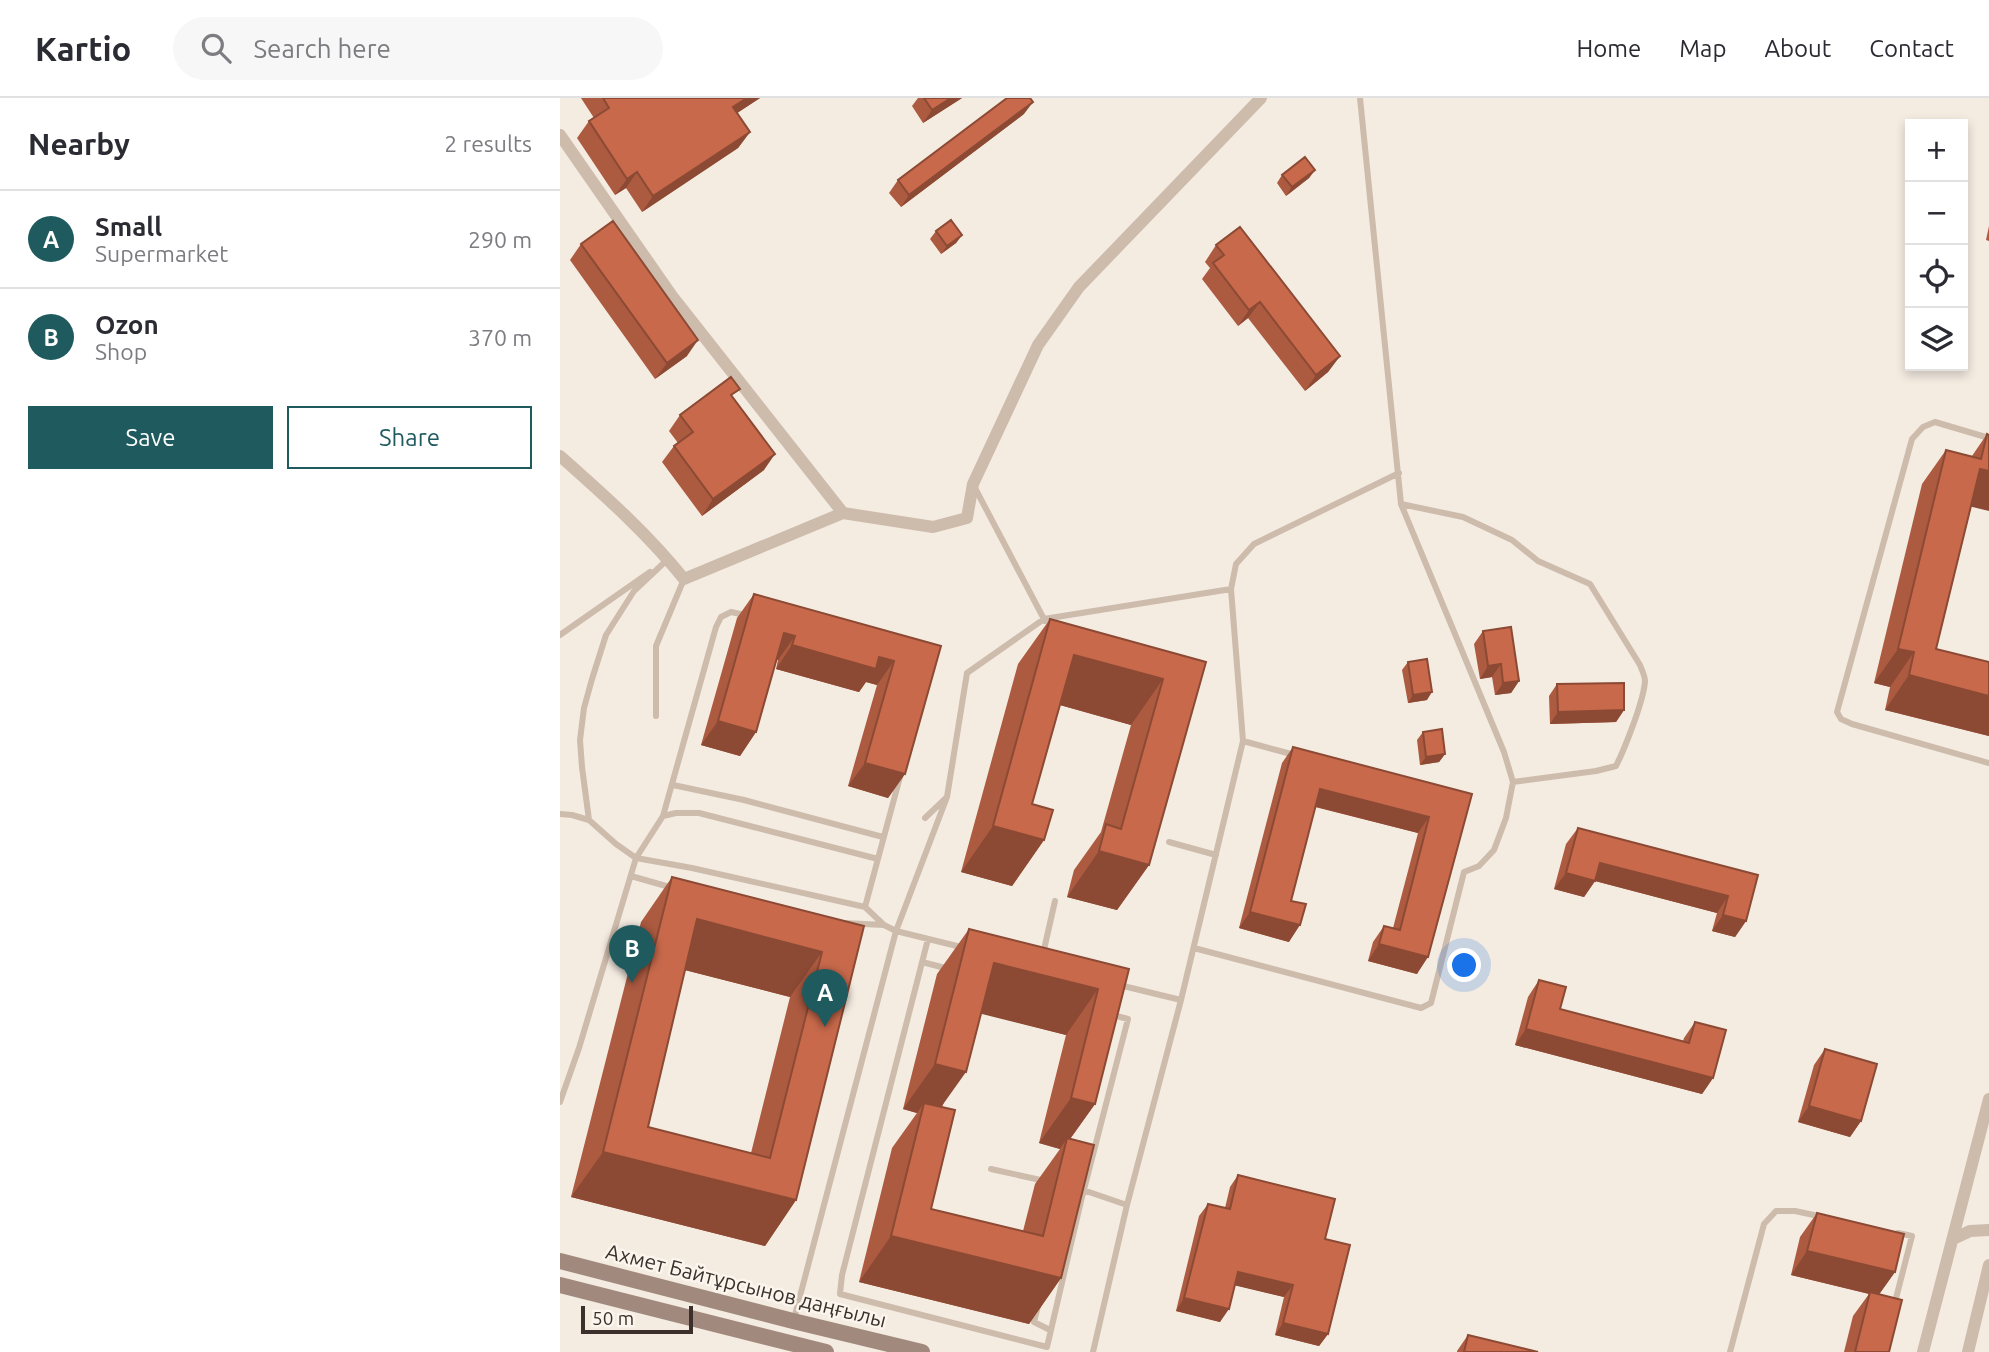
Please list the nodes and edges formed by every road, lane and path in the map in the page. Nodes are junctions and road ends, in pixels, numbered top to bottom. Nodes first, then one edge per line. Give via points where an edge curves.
1 (1261, 98) edge
2 (1360, 98) edge
3 (560, 135) edge
4 (1989, 438) edge
5 (560, 456) edge
6 (1399, 473) junction
7 (973, 484) junction
8 (1401, 504) junction
9 (843, 513) junction
10 (668, 559) junction
11 (684, 579) junction
12 (1231, 589) junction
13 (757, 618) edge
14 (1044, 619) junction
15 (1048, 628) edge
16 (560, 635) edge
17 (656, 716) dead end
18 (1243, 741) junction
19 (1306, 758) edge
20 (1989, 764) edge
21 (901, 772) edge
22 (1513, 782) junction
23 (673, 785) junction
24 (947, 797) junction
25 (560, 814) edge
26 (663, 817) junction
27 (925, 818) dead end
28 (589, 820) junction
29 (883, 837) junction
30 (1169, 842) edge
31 (1216, 855) junction
32 (636, 858) junction
33 (878, 859) junction
34 (631, 876) junction
35 (682, 890) edge
36 (1055, 901) dead end
37 (864, 907) junction
38 (839, 924) edge
39 (884, 925) junction
40 (896, 931) junction
41 (928, 939) junction
42 (1194, 947) junction
43 (978, 951) edge
44 (922, 962) junction
45 (1040, 966) edge
46 (959, 971) edge
47 (1117, 985) edge
48 (1181, 1000) junction
49 (1102, 1026) edge
50 (1989, 1099) edge
51 (560, 1102) edge
52 (1078, 1164) edge
53 (991, 1169) dead end
54 (1090, 1170) junction
55 (1058, 1184) edge
56 (1071, 1187) edge
57 (1084, 1190) junction
58 (1073, 1200) edge
59 (1081, 1201) junction
60 (1127, 1205) junction
61 (1834, 1219) edge
62 (1989, 1230) edge
63 (1886, 1231) edge
64 (1952, 1239) junction
65 (560, 1261) edge
66 (1989, 1265) edge
67 (560, 1285) edge
68 (1040, 1298) edge
69 (1892, 1313) edge
70 (793, 1321) junction
71 (1050, 1330) junction
72 (801, 1349) edge
73 (826, 1352) edge
74 (922, 1352) edge
75 (1093, 1352) edge
76 (1730, 1352) edge
77 (1923, 1352) edge
78 (1968, 1352) edge

1 - 7 street via 1079,287 1038,345
2 - 6 lane
3 - 9 street via 672,296
4 - 20 lane via 1934,422 1912,439 1837,712 1852,724
5 - 10 street via 621,509
6 - 8 lane
6 - 12 lane via 1254,544 1236,564
7 - 9 street via 967,518 933,527
7 - 14 lane
8 - 22 lane
8 - 22 lane via 1463,517 1512,540 1538,561 1590,584 1640,665 1645,680 1642,695 1616,766
9 - 11 street
10 - 11 street
10 - 16 lane
10 - 28 lane via 634,591 606,635 592,679 580,740
11 - 17 lane via 656,646
12 - 14 lane
12 - 18 lane
13 - 23 lane via 731,612 721,617
14 - 15 lane
14 - 24 lane via 967,673
18 - 19 lane
18 - 31 lane
21 - 29 lane
22 - 42 lane via 1494,850 1479,866 1464,872 1431,1003 1421,1009
23 - 26 lane
23 - 29 lane
24 - 27 lane
24 - 40 lane
25 - 28 lane
26 - 32 lane
26 - 33 lane via 699,814
28 - 32 lane
29 - 33 lane
30 - 31 lane
31 - 42 lane
32 - 34 lane
32 - 37 lane
33 - 37 lane
34 - 35 lane
34 - 51 lane
36 - 45 lane
37 - 39 lane
38 - 39 lane
39 - 40 lane
40 - 41 lane
40 - 70 lane
41 - 43 lane
41 - 44 lane
42 - 48 lane
44 - 46 lane
44 - 71 lane via 840,1294 1047,1347
47 - 48 lane
48 - 60 lane
49 - 54 lane via 1106,1013 1128,1019
50 - 64 street
52 - 54 lane
53 - 55 lane
54 - 57 lane
56 - 57 lane
57 - 59 lane
57 - 60 lane
58 - 59 lane
59 - 71 lane
60 - 75 lane
61 - 76 lane via 1776,1211 1764,1224
62 - 64 street via 1970,1230
63 - 69 lane via 1912,1236
64 - 77 street
65 - 70 street, Ахмет Байтұрсынов даңғылы
66 - 78 street
67 - 72 street
68 - 71 lane via 1034,1322
70 - 74 street, Ахмет Байтұрсынов даңғылы
72 - 73 street

